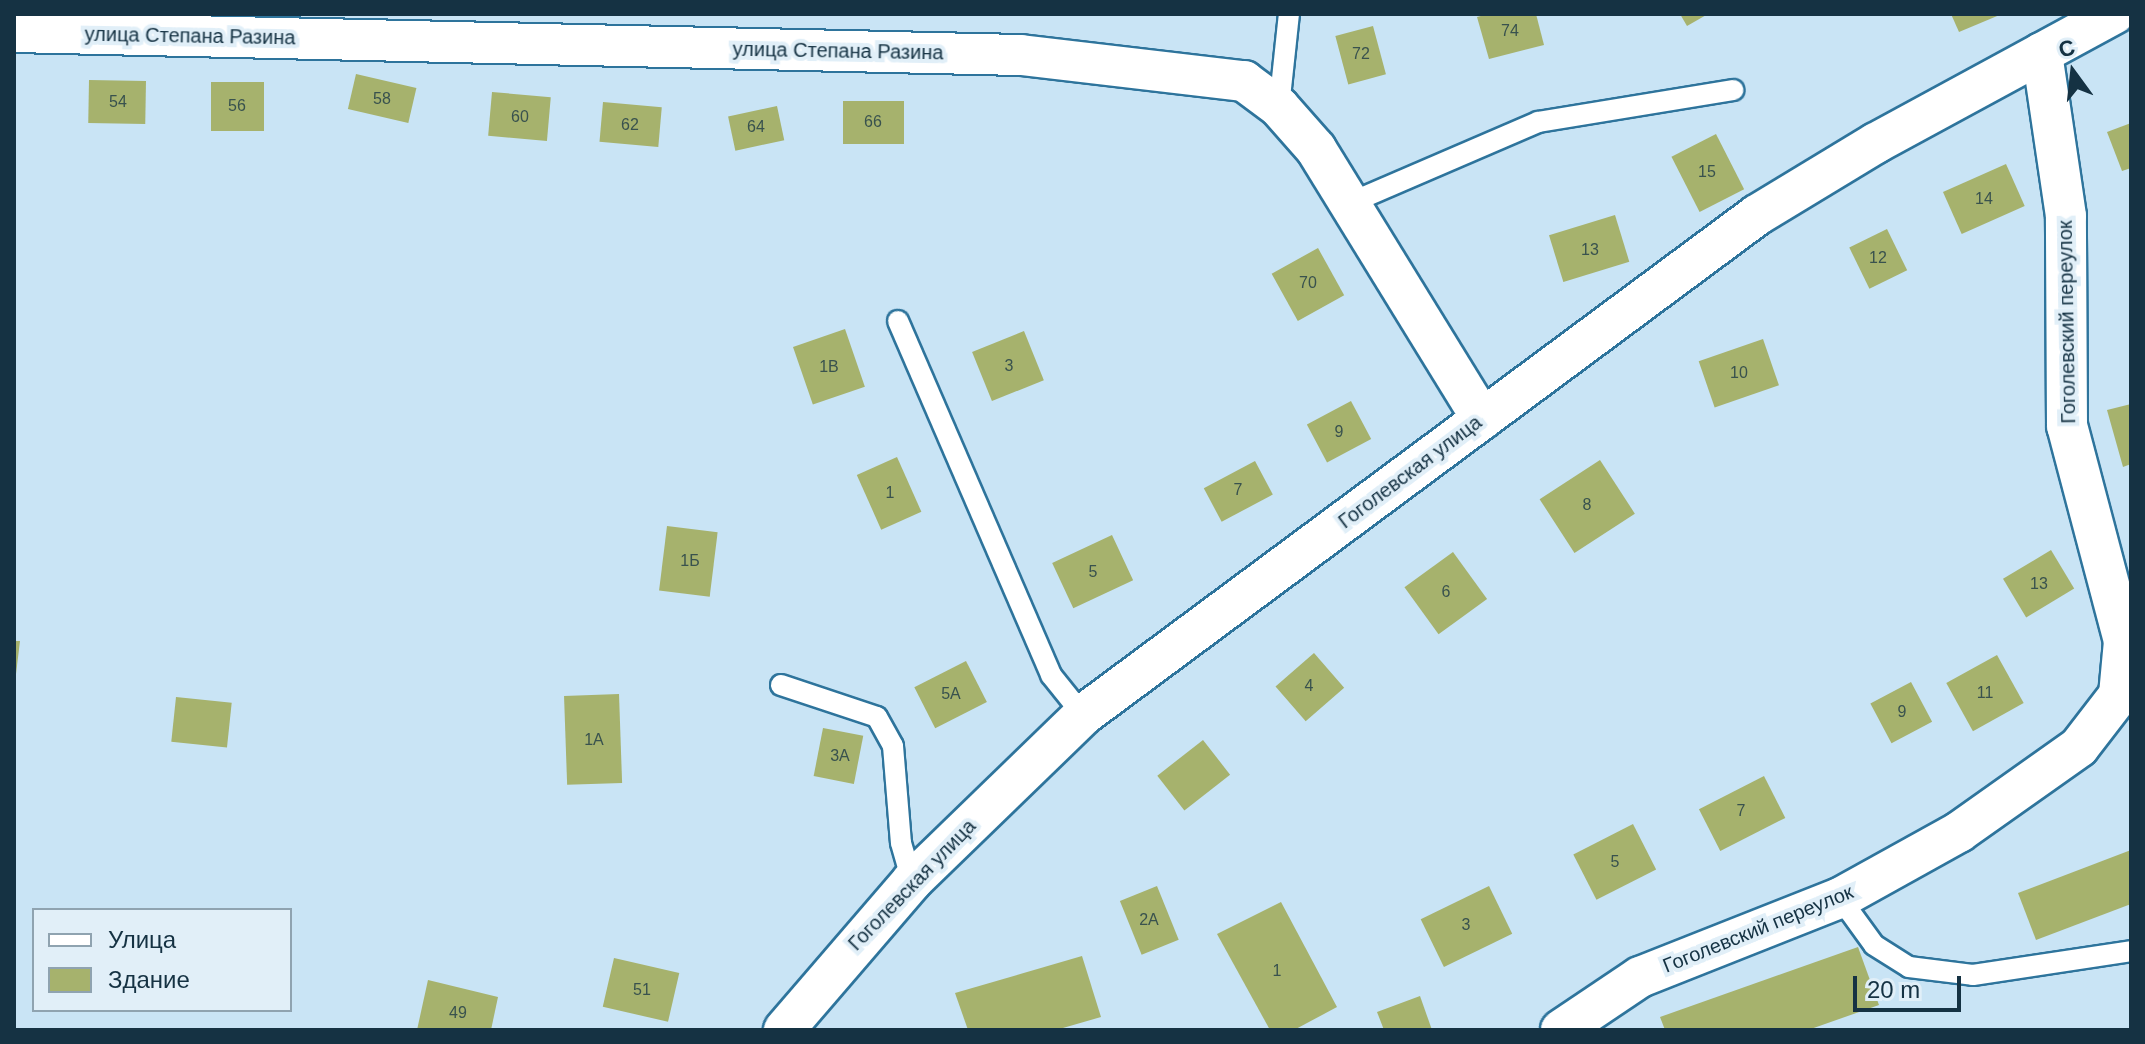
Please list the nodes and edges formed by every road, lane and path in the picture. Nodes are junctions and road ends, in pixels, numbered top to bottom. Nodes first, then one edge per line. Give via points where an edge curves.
1 (1289, 14) edge
2 (2114, 14) edge
3 (14, 32) edge
4 (2042, 53) junction
5 (1733, 90) dead end
6 (1279, 107) junction
7 (1350, 203) junction
8 (898, 321) dead end
9 (1482, 419) junction
10 (781, 685) dead end
11 (2125, 700) edge
12 (1083, 715) junction
13 (912, 881) junction
14 (1840, 898) junction
15 (2131, 951) edge
16 (784, 1030) edge
17 (1561, 1030) edge

1 - 6 lane
2 - 4 street, Гоголевская улица
3 - 6 street, улица Степана Разина via 1021,55 1244,81
4 - 9 street, Гоголевская улица via 1757,215
4 - 11 street, Гоголевский переулок via 2066,216 2067,426 2124,641
5 - 7 lane via 1538,122
6 - 7 street, улица Степана Разина via 1316,149
7 - 9 street, улица Степана Разина
8 - 12 lane via 1051,675
9 - 12 street, Гоголевская улица
10 - 13 lane via 877,717 893,746 901,843
11 - 14 street, Гоголевский переулок via 2067,755 1959,832
12 - 13 street, Гоголевская улица
13 - 16 street, Гоголевская улица
14 - 15 lane via 1874,945 1909,967 1973,975
14 - 17 street, Гоголевский переулок via 1640,977

